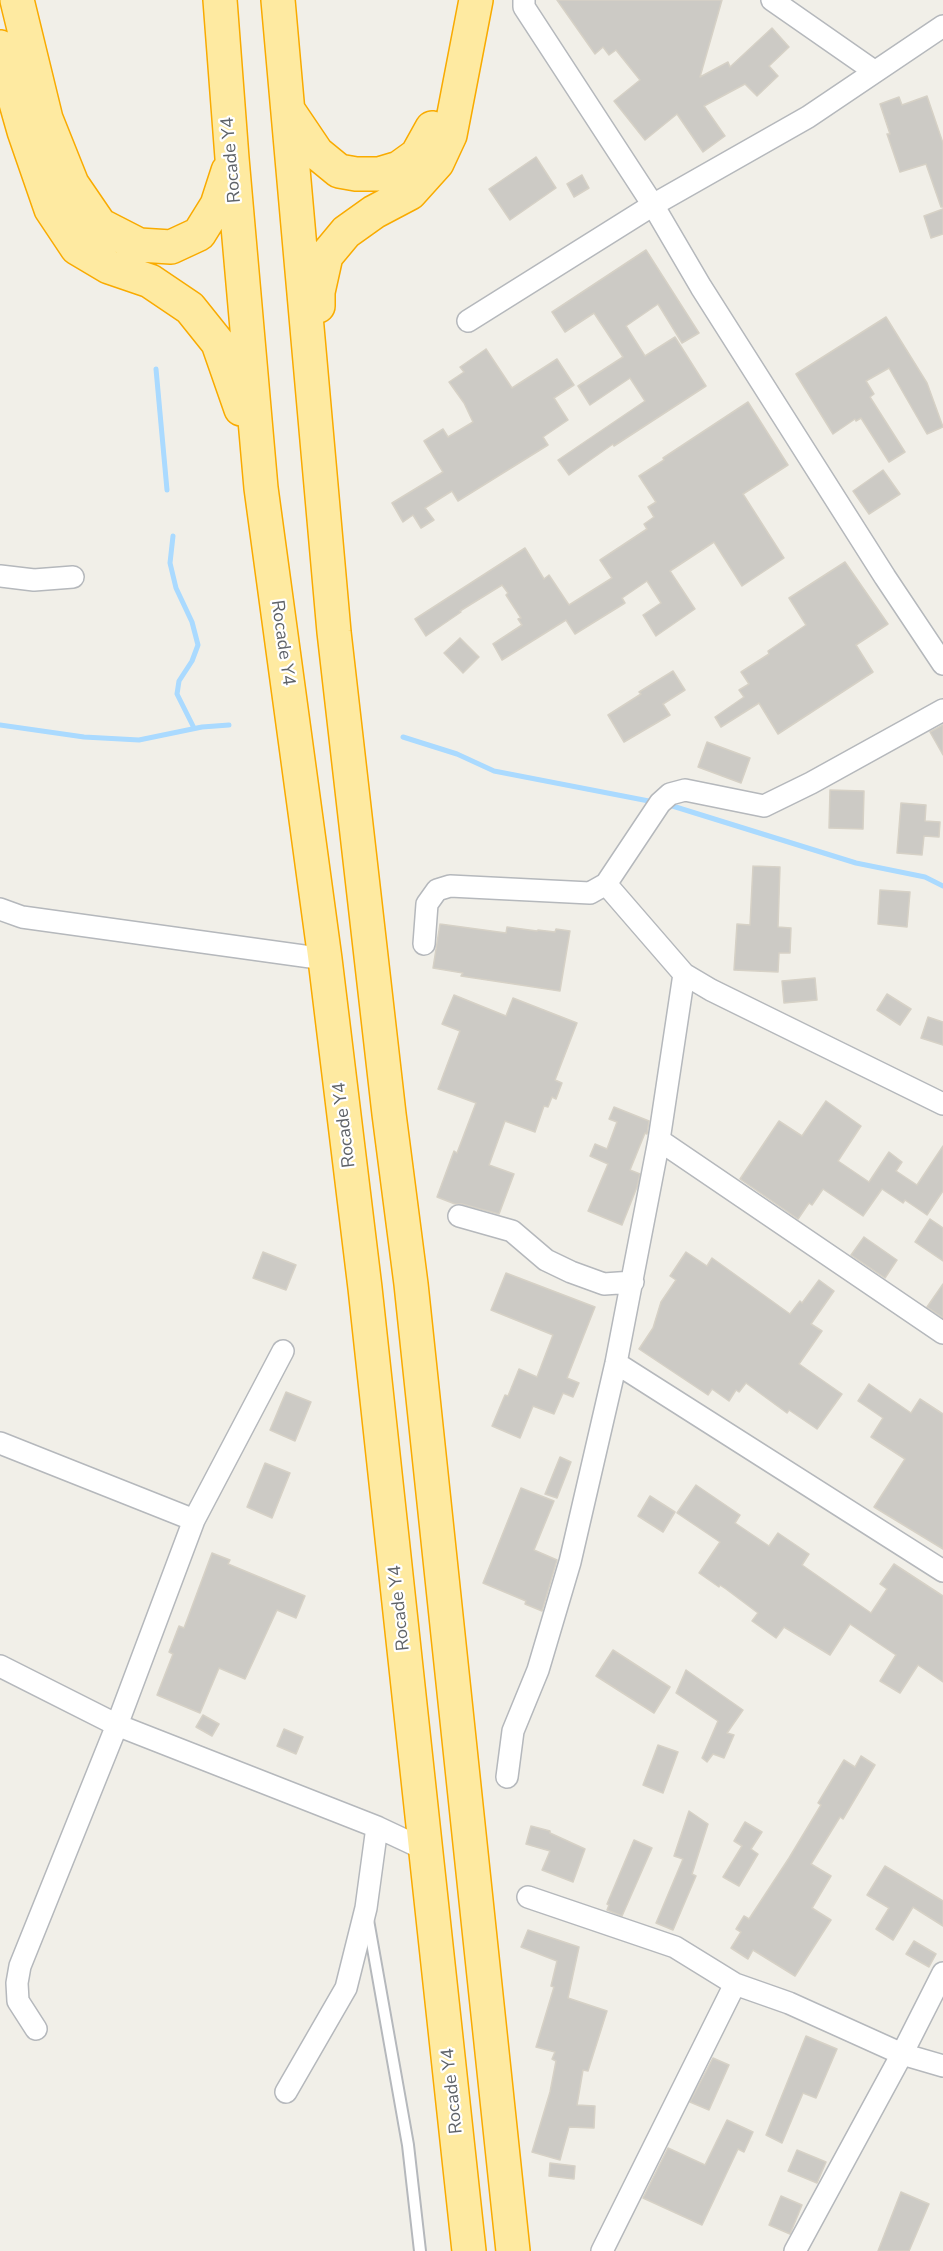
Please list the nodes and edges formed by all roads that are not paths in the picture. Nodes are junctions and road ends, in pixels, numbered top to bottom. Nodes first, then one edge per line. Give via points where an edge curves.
1 (17, 0) edge
2 (220, 0) edge
3 (279, 0) edge
4 (459, 0) edge
5 (476, 0) edge
6 (524, 0) edge
7 (772, 0) edge
8 (943, 26) edge
9 (0, 47) edge
10 (874, 71) junction
11 (287, 109) junction
12 (232, 158) junction
13 (653, 205) junction
14 (468, 321) dead end
15 (320, 454) junction
16 (261, 488) junction
17 (0, 576) edge
18 (73, 577) dead end
19 (943, 664) edge
20 (943, 710) edge
21 (606, 884) junction
22 (0, 909) edge
23 (424, 944) dead end
24 (325, 959) junction
25 (684, 974) junction
26 (943, 1104) edge
27 (659, 1140) junction
28 (459, 1216) dead end
29 (633, 1282) junction
30 (943, 1333) edge
31 (283, 1351) dead end
32 (616, 1363) junction
33 (0, 1443) edge
34 (194, 1520) junction
35 (943, 1571) edge
36 (0, 1666) edge
37 (117, 1725) junction
38 (507, 1777) dead end
39 (377, 1827) junction
40 (426, 1850) junction
41 (528, 1896) dead end
42 (366, 1908) junction
43 (943, 1973) edge
44 (735, 1984) junction
45 (36, 2029) dead end
46 (902, 2054) junction
47 (943, 2066) edge
48 (286, 2092) dead end
49 (420, 2251) edge
50 (469, 2251) edge
51 (513, 2251) edge
52 (602, 2251) edge
53 (795, 2251) edge

1 - 12 highway via 46,119 72,184 100,225 139,245 171,247 199,234 218,205
2 - 12 highway, Rocade Y4
3 - 11 highway
4 - 11 highway via 432,131 417,155 399,168 379,174 339,171 317,153
5 - 15 highway via 450,135 437,163 410,193 346,232 326,256 318,292
6 - 13 street via 524,7
7 - 10 street
8 - 10 street
9 - 16 highway via 51,209 77,248 109,267 150,281 190,308 218,343 239,402
10 - 13 street via 808,117
11 - 15 highway
12 - 16 highway, Rocade Y4
13 - 14 street
13 - 19 street via 701,287
15 - 51 highway via 334,632 411,1284
16 - 24 highway, Rocade Y4
17 - 18 street via 34,580
20 - 21 street via 764,806 685,790 670,794
21 - 23 street via 590,892 450,886 437,890 427,904
21 - 25 street
22 - 24 street via 22,917
24 - 40 highway, Rocade Y4
25 - 26 street
25 - 27 street
27 - 29 street
27 - 30 street
28 - 29 street via 512,1231 546,1260 571,1272 604,1284
29 - 32 street
31 - 34 street
32 - 35 street
32 - 38 street via 570,1562 538,1670 513,1731
33 - 34 street
34 - 37 street
36 - 37 street
37 - 39 street
37 - 45 street via 20,1966 18,2001
39 - 40 street
39 - 42 street
40 - 50 highway, Rocade Y4
41 - 44 street via 675,1947
42 - 48 street via 346,1988
42 - 49 lane via 408,2145
43 - 46 street
44 - 46 street via 789,2002
44 - 52 street
46 - 47 street
46 - 53 street

